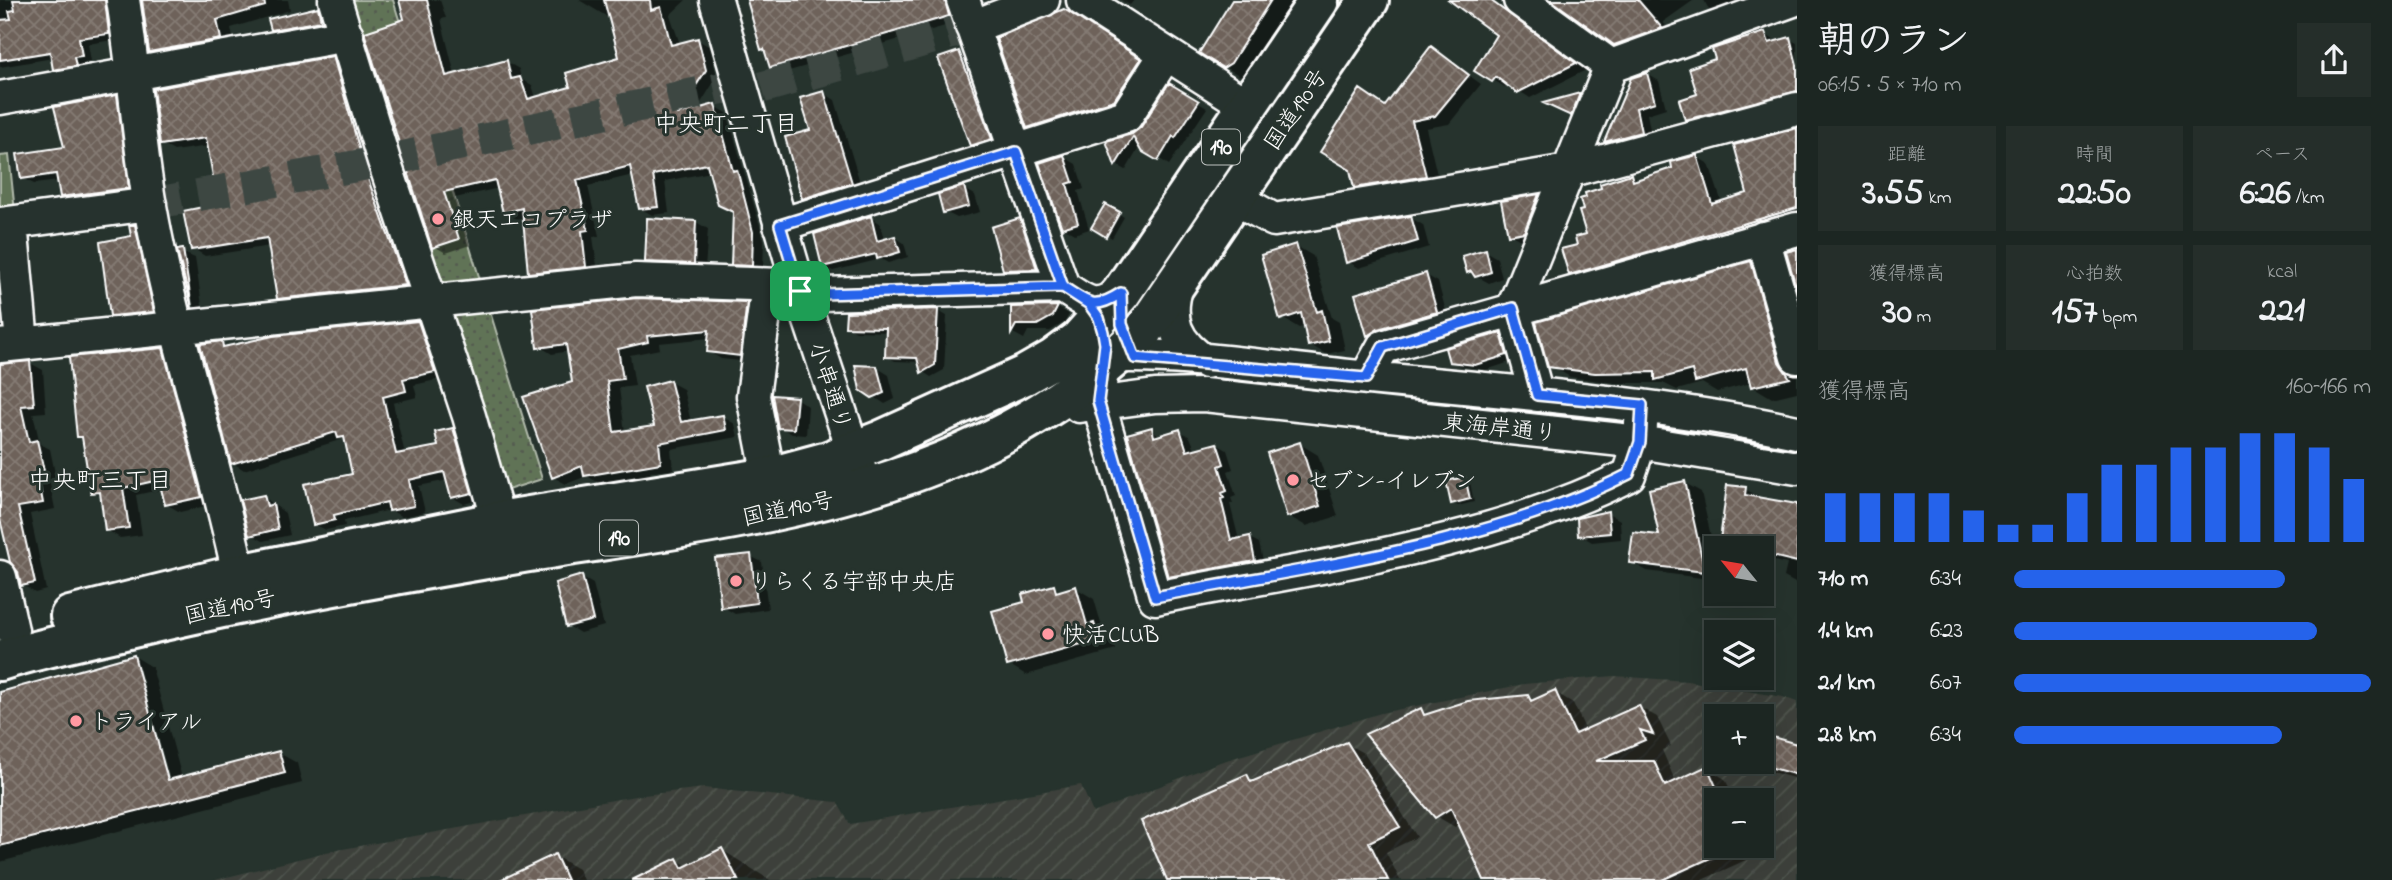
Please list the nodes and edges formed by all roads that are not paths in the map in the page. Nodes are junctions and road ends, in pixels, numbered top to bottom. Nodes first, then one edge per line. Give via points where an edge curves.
1 (123, 0) edge
2 (335, 0) edge
3 (716, 0) edge
4 (1043, 0) edge
5 (1083, 0) edge
6 (1319, 0) edge
7 (1369, 0) edge
8 (1520, 0) edge
9 (1793, 0) edge
10 (967, 13) edge
11 (347, 35) junction
12 (1166, 54) junction
13 (1611, 66) junction
14 (134, 73) junction
15 (0, 98) edge
16 (1248, 106) junction
17 (1797, 108) edge
18 (1016, 152) junction
19 (1568, 171) junction
20 (1235, 198) junction
21 (150, 204) junction
22 (6, 224) edge
23 (780, 225) junction
24 (1797, 229) edge
25 (1763, 238) junction
26 (768, 285) junction
27 (1177, 285) junction
28 (800, 291) junction
29 (432, 300) junction
30 (1093, 301) junction
31 (1513, 308) junction
32 (176, 329) junction
33 (11, 344) edge
34 (1797, 357) edge
35 (1206, 362) junction
36 (1114, 365) junction
37 (1025, 374) junction
38 (1366, 378) junction
39 (1201, 395) junction
40 (1537, 395) junction
41 (1642, 405) junction
42 (1797, 432) edge
43 (1640, 442) junction
44 (853, 451) junction
45 (1797, 468) edge
46 (769, 477) junction
47 (867, 489) junction
48 (504, 538) junction
49 (239, 574) junction
50 (0, 577) edge
51 (4, 641) edge

1 - 14 street
2 - 11 street
3 - 23 street, 小串通り
4 - 10 street
5 - 12 street
6 - 16 highway, 国道190号 / 190
7 - 20 highway, 国道190号 / 190
8 - 13 street
9 - 13 street
10 - 18 street
11 - 14 street
11 - 29 street
12 - 16 street
12 - 18 street via 1126,116
13 - 19 street
14 - 15 street
14 - 21 street
16 - 30 highway, 国道190号 / 190
17 - 19 street
18 - 23 street
18 - 30 street
19 - 20 street via 1274,220
19 - 31 street
20 - 27 highway, 国道190号 / 190
21 - 22 street
21 - 32 street
22 - 33 street
23 - 28 street, 小串通り
24 - 25 street
25 - 31 street
25 - 34 street
26 - 28 street
26 - 29 street via 636,280
26 - 46 street via 753,396
27 - 35 street via 1173,326 1185,346
27 - 36 highway, 国道190号 / 190
28 - 30 street
28 - 44 street, 小串通り
29 - 32 street
29 - 48 street
30 - 36 street
30 - 37 highway, 国道190号 / 190 via 1079,340
31 - 38 street via 1383,347
31 - 40 street
32 - 33 street
32 - 49 street
35 - 36 street, 東海岸通り
35 - 38 street, 東海岸通り
36 - 37 street via 1071,361
36 - 39 street
36 - 39 street via 1155,396
36 - 43 street via 1155,597 1389,551 1527,518 1629,474
36 - 47 highway, 国道190号 / 190 via 1002,435
37 - 44 highway, 国道190号 / 190
38 - 40 street, 東海岸通り
39 - 43 street, 東海岸通り
40 - 41 street, 東海岸通り
41 - 42 street, 東海岸通り
41 - 43 street
43 - 45 street, 東海岸通り
44 - 46 highway, 国道190号 / 190
44 - 47 street, 小串通り
46 - 48 highway, 国道190号 / 190
47 - 48 highway, 国道190号 / 190 via 734,520
48 - 49 highway, 国道190号 / 190
48 - 51 highway, 国道190号 / 190 via 243,602
49 - 51 highway, 国道190号 / 190
50 - 51 street

